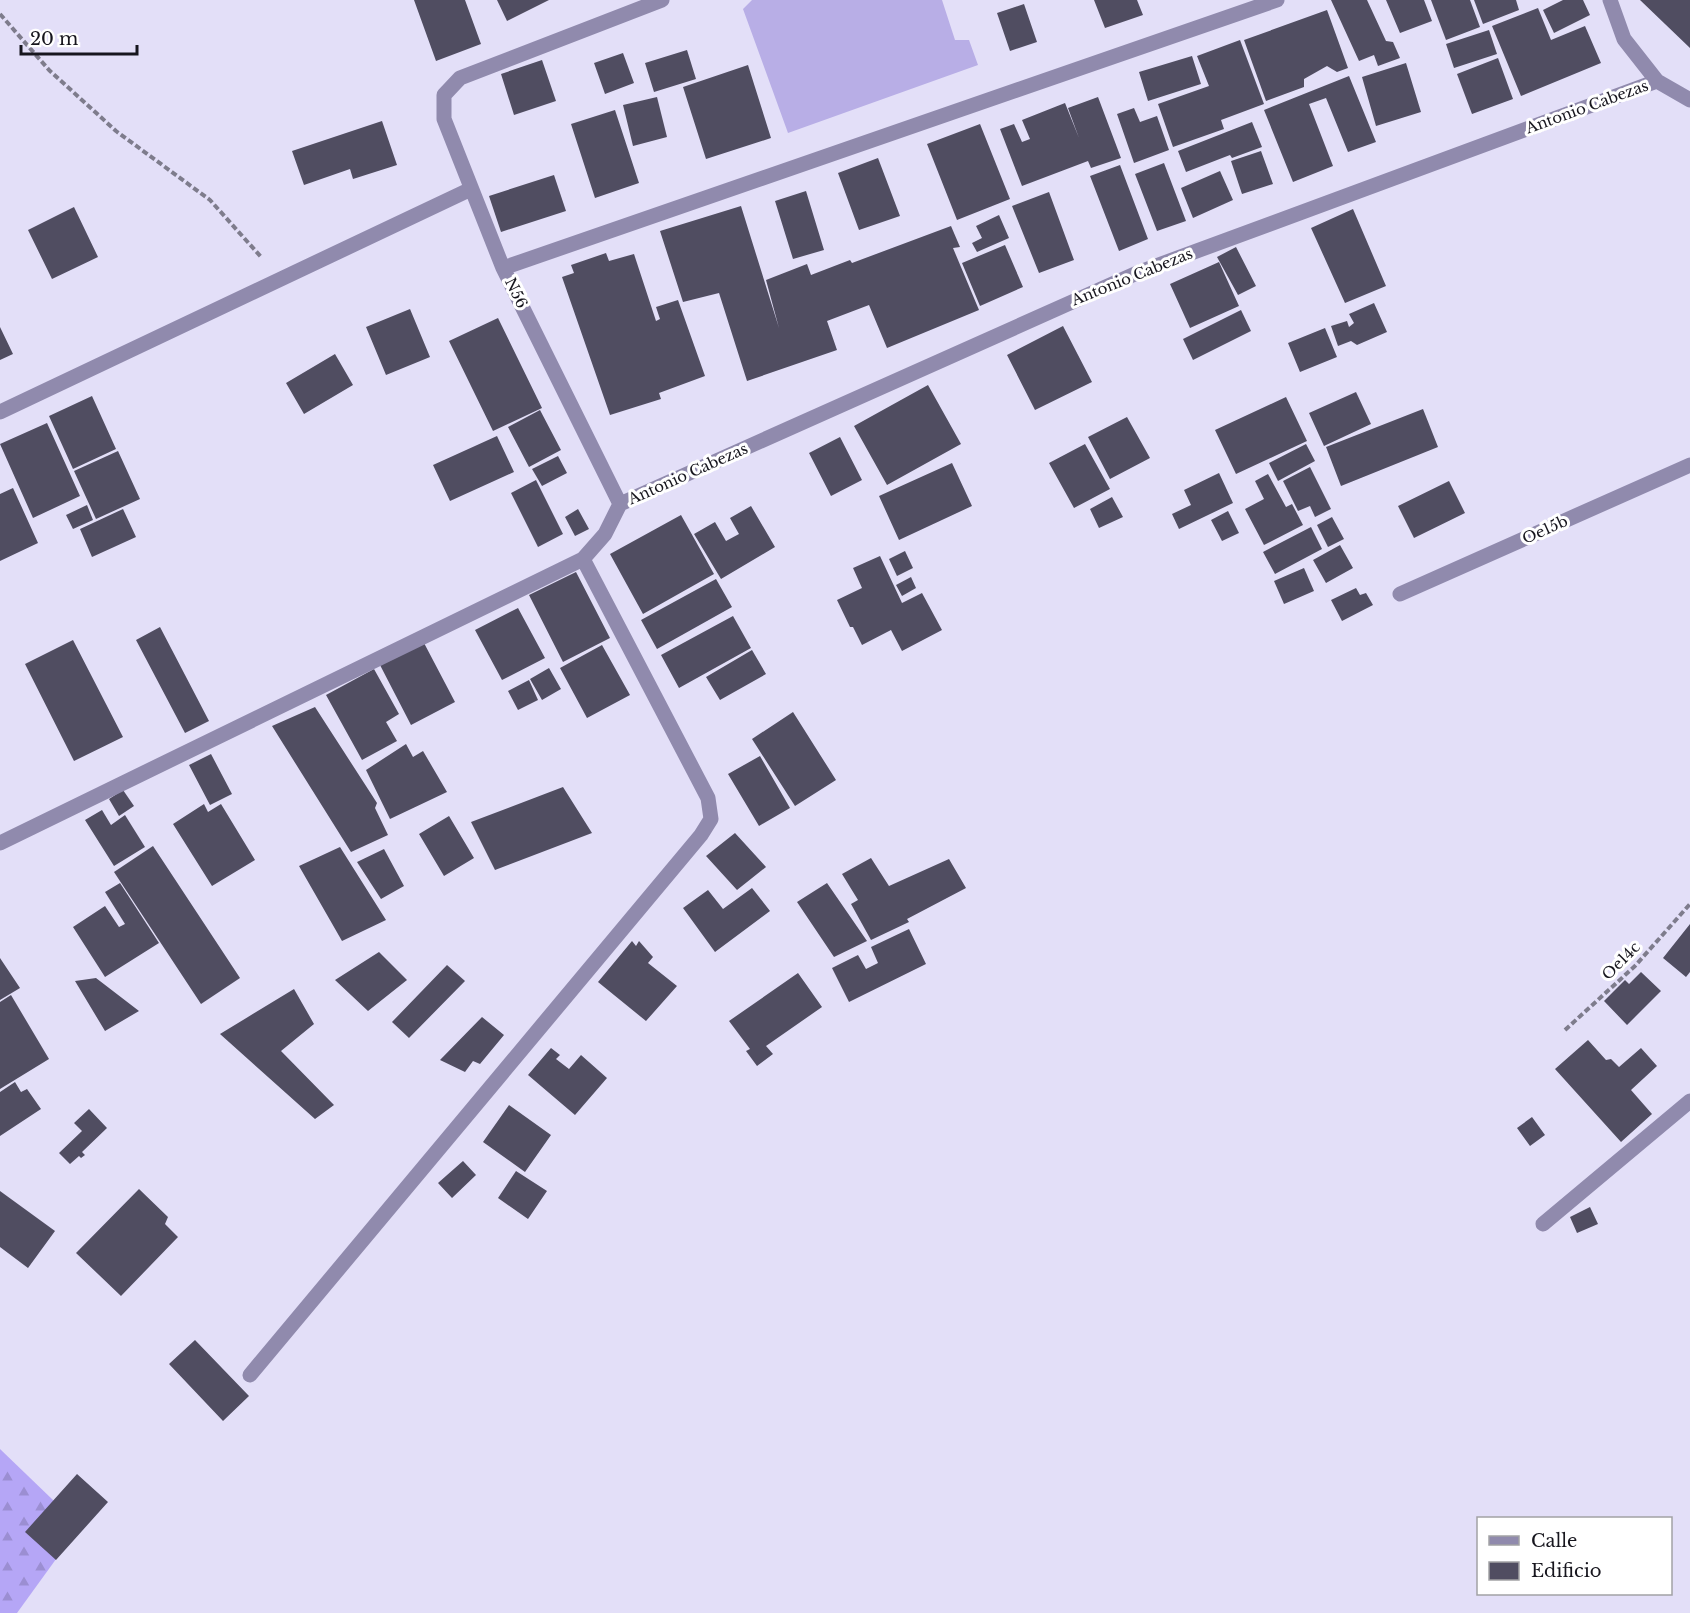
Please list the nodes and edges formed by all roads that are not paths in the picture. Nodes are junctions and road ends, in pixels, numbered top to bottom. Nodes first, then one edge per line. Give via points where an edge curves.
1 (662, 0) edge
2 (1277, 0) edge
3 (1610, 0) edge
4 (1254, 4) edge
5 (1657, 81) junction
6 (1690, 100) edge
7 (471, 189) junction
8 (504, 268) junction
9 (0, 412) edge
10 (1690, 465) edge
11 (620, 504) junction
12 (583, 559) junction
13 (1400, 594) dead end
14 (0, 843) edge
15 (1690, 1101) edge
16 (1543, 1224) dead end
17 (250, 1375) dead end

1 - 7 street, N56 via 460,78 444,95 444,119
2 - 4 street
3 - 5 street, Antonio Cabezas via 1624,39
4 - 8 street
5 - 6 street, Antonio Cabezas
5 - 11 street, Antonio Cabezas via 1137,273
7 - 8 street, N56
7 - 9 street
8 - 11 street, N56
10 - 13 street, Oe15b
11 - 12 street via 605,534
12 - 14 street
12 - 17 street via 708,798 711,819
15 - 16 street

